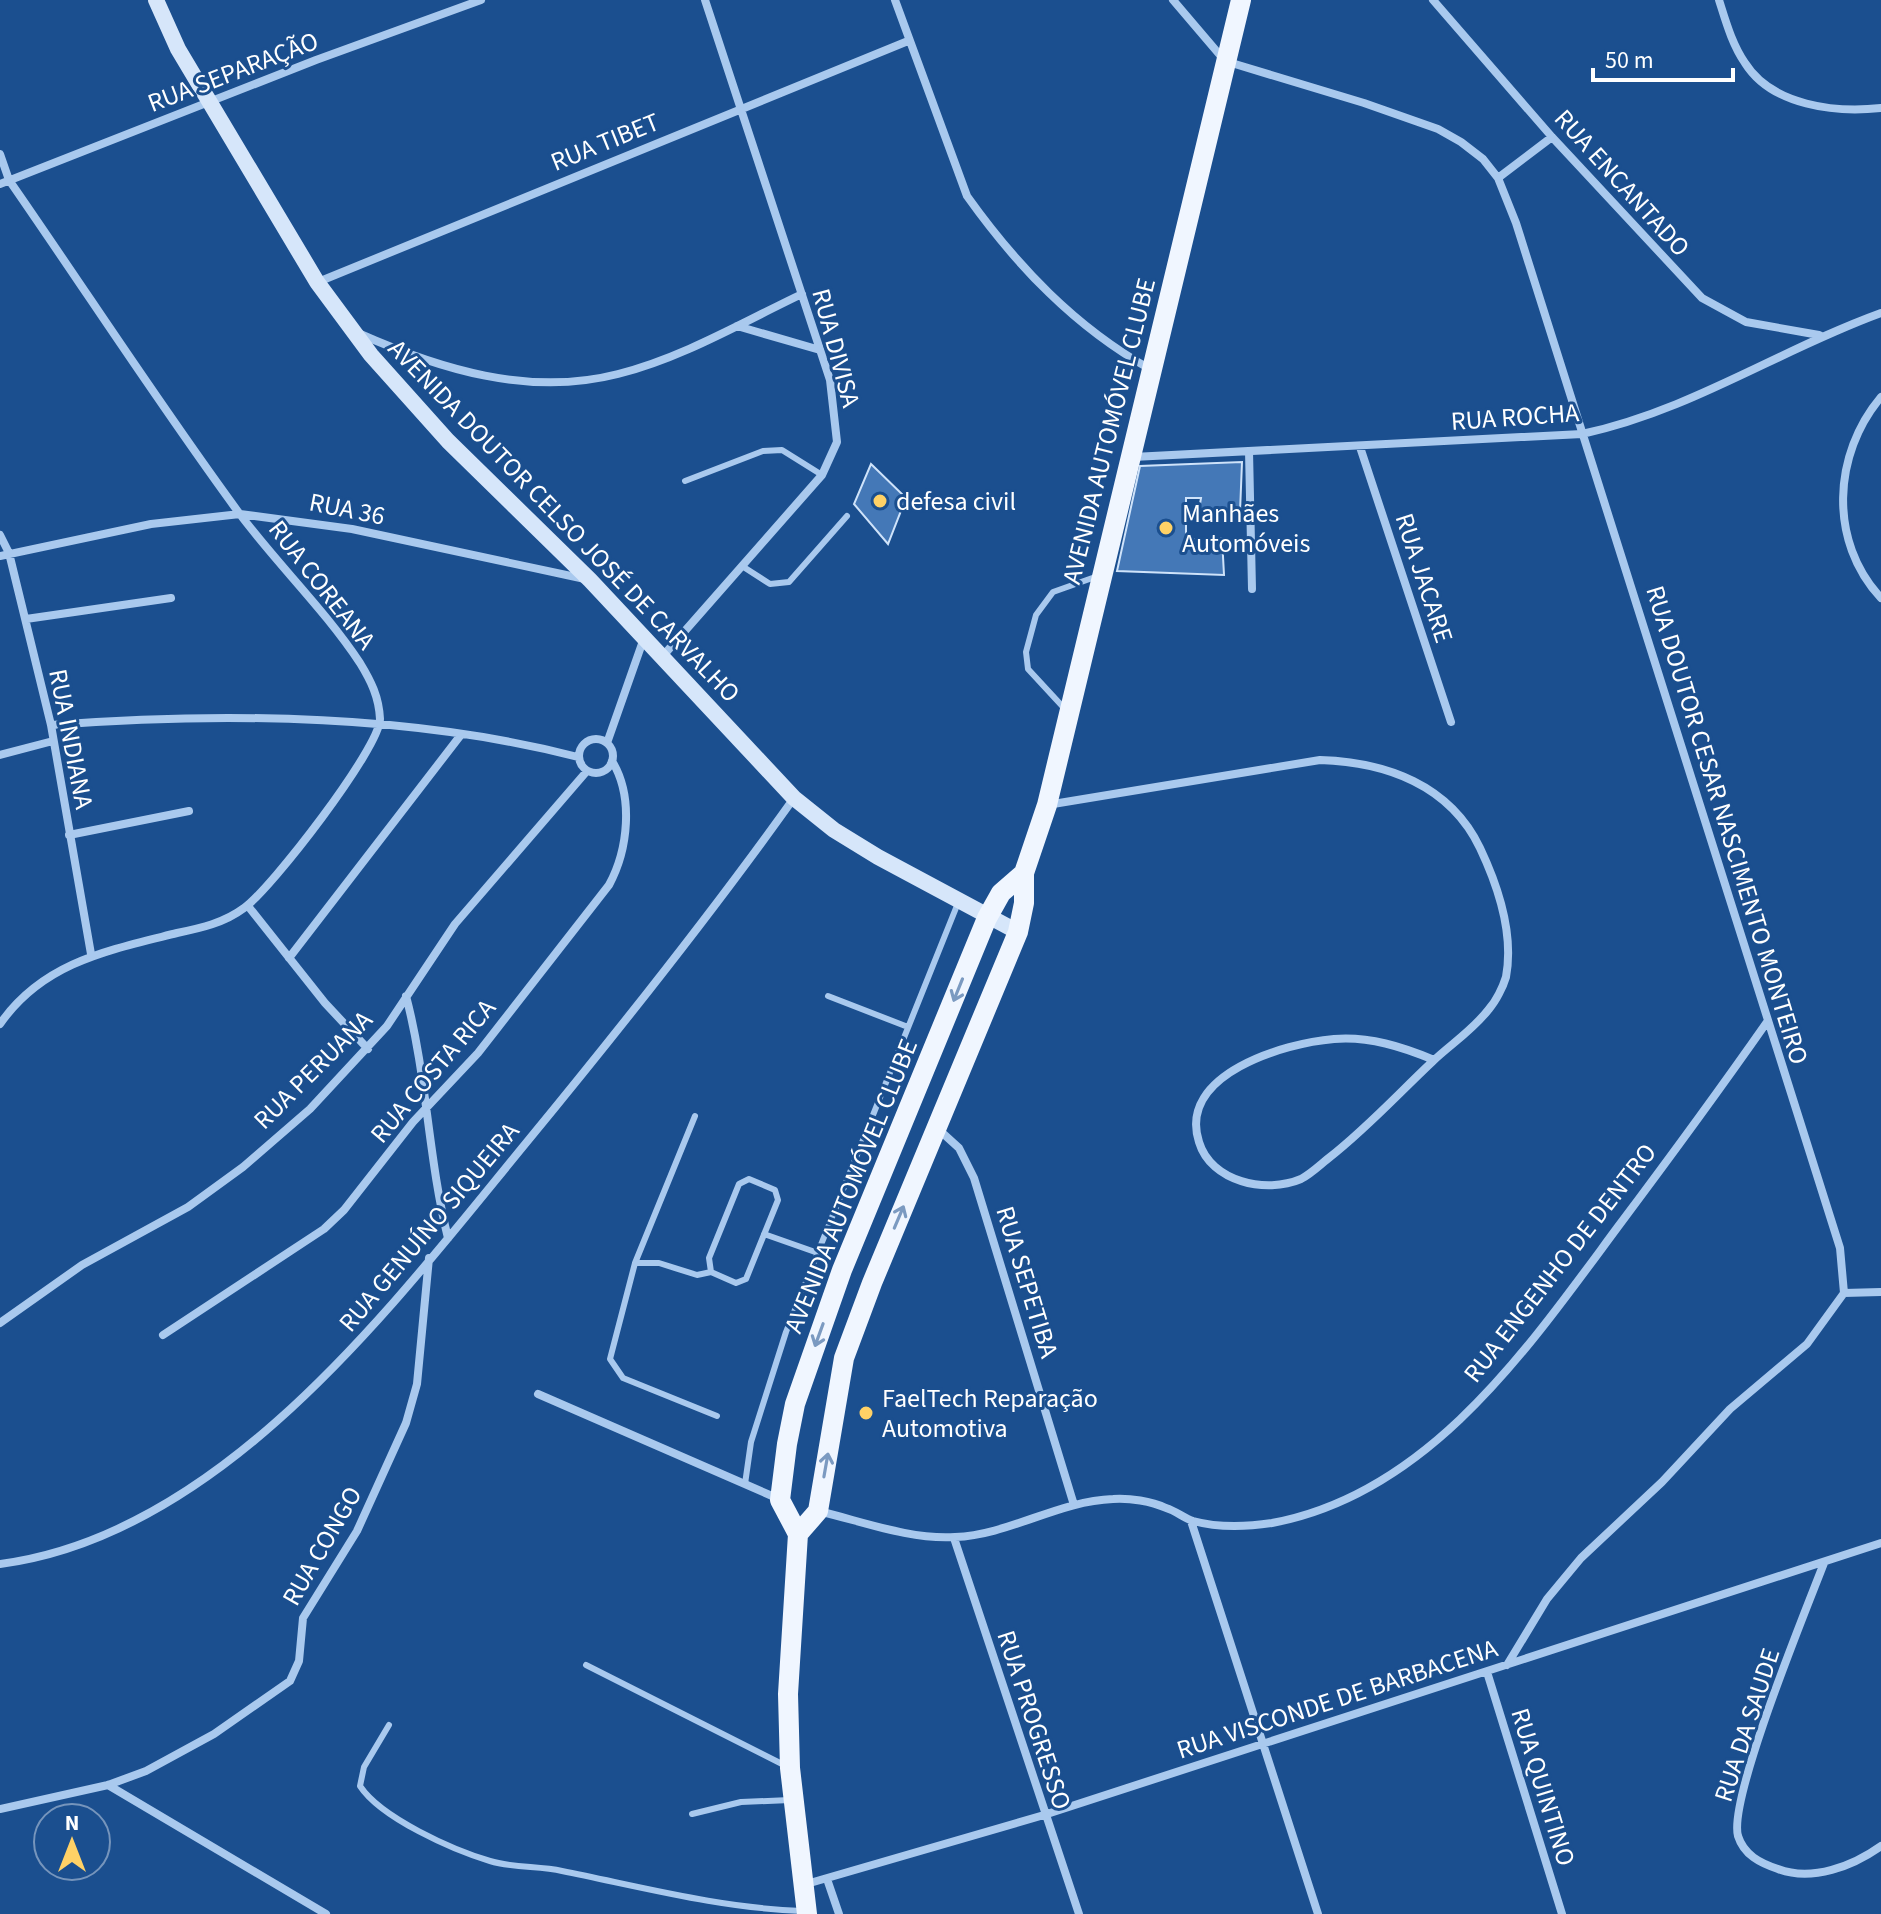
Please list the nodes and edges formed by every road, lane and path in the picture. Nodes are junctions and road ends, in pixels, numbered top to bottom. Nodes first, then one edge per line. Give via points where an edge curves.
1 (156, 0) edge
2 (481, 0) edge
3 (705, 0) edge
4 (895, 0) edge
5 (1173, 0) edge
6 (1241, 0) edge
7 (1433, 0) edge
8 (1719, 0) edge
9 (908, 41) junction
10 (1225, 61) junction
11 (209, 102) junction
12 (1881, 108) edge
13 (739, 109) junction
14 (1552, 137) junction
15 (0, 154) edge
16 (1498, 178) junction
17 (5, 182) edge
18 (317, 282) junction
19 (802, 294) junction
20 (1881, 313) edge
21 (736, 326) junction
22 (350, 330) junction
23 (1819, 335) junction
24 (820, 350) junction
25 (1151, 370) junction
26 (1881, 397) edge
27 (1582, 434) junction
28 (1360, 447) junction
29 (1249, 451) junction
30 (1129, 458) junction
31 (822, 475) junction
32 (685, 481) dead end
33 (240, 514) junction
34 (847, 516) dead end
35 (0, 535) edge
36 (4, 555) edge
37 (742, 566) junction
38 (1101, 575) junction
39 (590, 580) junction
40 (1252, 589) dead end
41 (171, 598) dead end
42 (1881, 598) edge
43 (26, 619) junction
44 (644, 638) junction
45 (662, 657) junction
46 (1068, 712) junction
47 (1451, 722) dead end
48 (380, 723) junction
49 (51, 725) junction
50 (460, 736) junction
51 (53, 741) junction
52 (607, 743) junction
53 (0, 755) edge
54 (578, 757) junction
55 (612, 761) junction
56 (587, 771) junction
57 (794, 798) junction
58 (1047, 805) junction
59 (189, 811) dead end
60 (69, 835) junction
61 (1024, 873) junction
62 (958, 903) junction
63 (248, 906) junction
64 (987, 918) junction
65 (1018, 932) junction
66 (91, 954) junction
67 (289, 958) junction
68 (406, 996) junction
69 (828, 996) dead end
70 (1767, 1022) junction
71 (0, 1024) edge
72 (908, 1027) junction
73 (368, 1049) junction
74 (1434, 1060) junction
75 (915, 1093) junction
76 (426, 1108) junction
77 (695, 1116) dead end
78 (936, 1128) junction
79 (764, 1234) junction
80 (448, 1238) junction
81 (818, 1253) junction
82 (429, 1258) junction
83 (635, 1263) junction
84 (842, 1270) junction
85 (711, 1272) junction
86 (872, 1283) junction
87 (1881, 1292) edge
88 (1844, 1293) junction
89 (0, 1323) edge
90 (163, 1335) dead end
91 (538, 1394) dead end
92 (717, 1416) dead end
93 (745, 1484) junction
94 (780, 1500) junction
95 (1074, 1505) junction
96 (818, 1511) junction
97 (1191, 1521) junction
98 (798, 1534) junction
99 (954, 1538) junction
100 (1881, 1543) edge
101 (1824, 1563) junction
102 (0, 1564) edge
103 (586, 1665) dead end
104 (1507, 1665) junction
105 (1487, 1672) junction
106 (389, 1725) dead end
107 (1263, 1745) junction
108 (790, 1768) junction
109 (108, 1785) junction
110 (794, 1800) junction
111 (0, 1809) edge
112 (692, 1814) dead end
113 (1044, 1815) junction
114 (1881, 1846) edge
115 (827, 1879) junction
116 (803, 1885) junction
117 (806, 1912) edge
118 (326, 1914) edge
119 (839, 1914) edge
120 (1079, 1914) edge
121 (1318, 1914) edge
122 (1562, 1914) edge

1 - 11 street, AVENIDA DOUTOR CELSO JOSÉ DE CARVALHO
2 - 11 street, RUA SEPARAÇÃO
3 - 13 street, RUA DIVISA
4 - 9 street
5 - 10 street
6 - 10 main road, AVENIDA AUTOMÓVEL CLUBE
7 - 14 street, RUA ENCANTADO
8 - 12 street via 1746,66 1783,96 1854,111
9 - 13 street, RUA TIBET
9 - 25 street via 967,196 987,224 1076,321
10 - 16 street, RUA DOUTOR CESAR NASCIMENTO MONTEIRO via 1438,129 1483,159
10 - 25 main road, AVENIDA AUTOMÓVEL CLUBE
11 - 17 street, RUA SEPARAÇÃO
11 - 18 street, AVENIDA DOUTOR CELSO JOSÉ DE CARVALHO
13 - 18 street, RUA TIBET
13 - 19 street, RUA DIVISA
14 - 16 street
14 - 23 street, RUA ENCANTADO via 1702,298 1746,322
15 - 17 street, RUA COREANA
16 - 27 street, RUA DOUTOR CESAR NASCIMENTO MONTEIRO
17 - 33 street, RUA COREANA
18 - 22 street, AVENIDA DOUTOR CELSO JOSÉ DE CARVALHO
19 - 21 street
19 - 24 street, RUA DIVISA
20 - 23 street, RUA ROCHA
21 - 22 street via 638,368 575,381 497,379 448,369
21 - 24 street
22 - 39 street, AVENIDA DOUTOR CELSO JOSÉ DE CARVALHO via 448,441
23 - 27 street, RUA ROCHA via 1669,410
24 - 31 street, RUA DIVISA via 836,410 837,442
25 - 30 main road, AVENIDA AUTOMÓVEL CLUBE
26 - 42 street via 1852,445 1842,502 1846,536
27 - 28 street, RUA ROCHA
27 - 70 street, RUA DOUTOR CESAR NASCIMENTO MONTEIRO
28 - 29 street, RUA ROCHA
28 - 47 street, RUA JACARE
29 - 30 street, RUA ROCHA
29 - 40 street
30 - 38 main road, AVENIDA AUTOMÓVEL CLUBE
31 - 32 lane via 782,450 763,451
31 - 37 street, RUA DIVISA
33 - 36 street, RUA 36 via 151,524
33 - 39 street, RUA 36 via 352,529
33 - 48 street, RUA COREANA via 359,662 377,694
34 - 37 lane via 789,582 770,584
35 - 36 street, RUA INDIANA
36 - 43 street, RUA INDIANA
37 - 45 street, RUA DIVISA
38 - 46 main road, AVENIDA AUTOMÓVEL CLUBE
38 - 46 lane via 1053,592 1036,615 1026,652 1028,669
39 - 44 street, AVENIDA DOUTOR CELSO JOSÉ DE CARVALHO
41 - 43 street
43 - 49 street, RUA INDIANA
44 - 45 street, AVENIDA DOUTOR CELSO JOSÉ DE CARVALHO
44 - 52 street
45 - 57 street, AVENIDA DOUTOR CELSO JOSÉ DE CARVALHO
46 - 58 main road, AVENIDA AUTOMÓVEL CLUBE
48 - 49 street via 194,719
48 - 50 street
48 - 63 street via 338,794
49 - 51 street, RUA INDIANA
50 - 54 street
50 - 67 street
51 - 53 street
51 - 60 street, RUA INDIANA
52 - 54 street via 588,740
52 - 55 street
54 - 56 street
55 - 56 street via 602,772
55 - 76 street, RUA COSTA RICA via 625,805 619,868 478,1053
56 - 68 street, RUA PERUANA via 455,924
57 - 62 street, AVENIDA DOUTOR CELSO JOSÉ DE CARVALHO via 834,830
57 - 80 street, RUA GENUÍNO SIQUEIRA via 704,924
58 - 61 main road, AVENIDA AUTOMÓVEL CLUBE
58 - 74 street via 1320,760 1358,761 1393,770 1433,793 1471,829 1492,874 1508,950 1505,979 1491,1007
59 - 60 street
60 - 66 street, RUA INDIANA
61 - 64 main road, AVENIDA AUTOMÓVEL CLUBE via 1001,893
61 - 65 main road, AVENIDA AUTOMÓVEL CLUBE
62 - 64 street, AVENIDA DOUTOR CELSO JOSÉ DE CARVALHO
62 - 72 lane
63 - 66 street via 216,924
63 - 67 street
64 - 65 street, AVENIDA DOUTOR CELSO JOSÉ DE CARVALHO
64 -> 75 main road, AVENIDA AUTOMÓVEL CLUBE
65 - 78 main road, AVENIDA AUTOMÓVEL CLUBE
66 - 71 street via 50,976 12,1006
67 - 73 street
68 - 73 street, RUA PERUANA
68 - 76 street
69 - 72 lane
70 - 88 street, RUA DOUTOR CESAR NASCIMENTO MONTEIRO via 1840,1248
70 - 97 street, RUA ENGENHO DE DENTRO via 1525,1349 1425,1448 1368,1489 1305,1515 1240,1526
72 - 81 lane
73 - 89 street, RUA PERUANA via 243,1167 188,1207 82,1265
74 - 74 street via 1351,1140 1302,1178 1276,1185 1249,1184 1210,1162 1199,1143 1196,1122 1202,1099 1243,1064 1287,1048 1336,1039 1368,1041 1401,1046
75 - 78 main road via 922,1113
75 - 84 main road, AVENIDA AUTOMÓVEL CLUBE
76 - 80 street
76 - 90 street, RUA COSTA RICA via 324,1229
77 - 83 lane
86 -> 78 main road, AVENIDA AUTOMÓVEL CLUBE
78 - 95 street, RUA SEPETIBA via 959,1148 974,1178
79 - 81 lane
79 - 85 lane via 742,1282
79 - 85 lane via 779,1195 743,1180 709,1258
80 - 82 street, RUA GENUÍNO SIQUEIRA
81 - 93 lane via 761,1403
82 - 102 street, RUA GENUÍNO SIQUEIRA via 349,1354 292,1410 233,1456 110,1534
82 - 109 street, RUA CONGO via 417,1384 406,1423 357,1531 303,1618 296,1672 214,1734
83 - 85 lane via 659,1263 697,1275
83 - 92 lane via 610,1351 612,1367 623,1378
84 - 86 main road
84 -> 94 main road, AVENIDA AUTOMÓVEL CLUBE via 795,1404
96 -> 86 main road, AVENIDA AUTOMÓVEL CLUBE via 844,1358
87 - 88 street
88 - 104 street via 1807,1344 1730,1409 1581,1558 1547,1599
91 - 93 street
93 - 94 street
94 - 98 main road
95 - 97 street, RUA ENGENHO DE DENTRO via 1118,1498 1143,1501
95 - 99 street, RUA ENGENHO DE DENTRO
96 - 98 main road
96 - 99 street
97 - 107 street
98 - 108 main road via 788,1694
99 - 113 street, RUA PROGRESSO
100 - 101 street, RUA VISCONDE DE BARBACENA
101 - 104 street, RUA VISCONDE DE BARBACENA
101 - 114 street, RUA DA SAUDE via 1755,1749 1738,1808 1737,1834 1746,1853 1785,1872 1809,1874 1844,1866
103 - 108 lane
104 - 105 street, RUA VISCONDE DE BARBACENA
105 - 107 street, RUA VISCONDE DE BARBACENA
105 - 122 street, RUA QUINTINO
106 - 117 lane via 364,1767 360,1786 370,1801 456,1850 494,1863 552,1869 663,1894
107 - 113 street, RUA VISCONDE DE BARBACENA
107 - 121 street
108 - 110 main road
109 - 111 street, RUA CONGO
109 - 118 street
110 - 112 lane via 741,1802
110 - 116 main road
113 - 115 street, RUA VISCONDE DE BARBACENA
113 - 120 street, RUA PROGRESSO
115 - 116 street, RUA VISCONDE DE BARBACENA
115 - 119 street
116 - 117 main road

